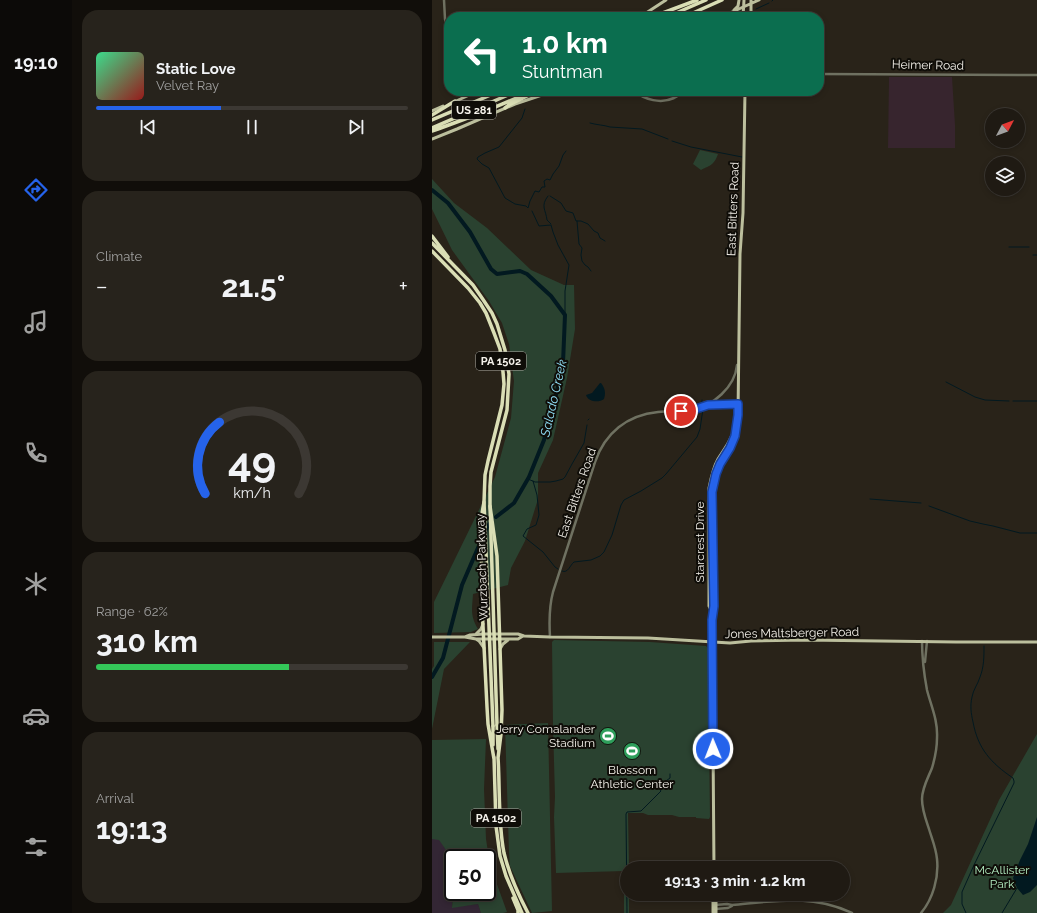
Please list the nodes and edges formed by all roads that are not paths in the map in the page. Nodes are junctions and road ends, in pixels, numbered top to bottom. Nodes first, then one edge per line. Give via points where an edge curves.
1 (444, 0) edge
2 (666, 0) edge
3 (697, 0) edge
4 (706, 0) edge
5 (722, 0) edge
6 (739, 0) edge
7 (744, 0) edge
8 (759, 0) edge
9 (751, 2) edge
10 (744, 7) junction
11 (445, 12) edge
12 (648, 12) edge
13 (665, 12) edge
14 (678, 12) edge
15 (695, 12) edge
16 (732, 12) edge
17 (733, 12) edge
18 (744, 12) edge
19 (750, 12) edge
20 (824, 74) edge
21 (1037, 75) edge
22 (466, 96) edge
23 (488, 96) edge
24 (506, 96) edge
25 (521, 96) edge
26 (527, 96) edge
27 (540, 96) edge
28 (641, 96) edge
29 (677, 96) edge
30 (745, 96) edge
31 (455, 101) junction
32 (505, 108) junction
33 (432, 112) edge
34 (432, 115) edge
35 (432, 120) edge
36 (432, 130) edge
37 (432, 139) edge
38 (432, 236) edge
39 (432, 243) edge
40 (441, 250) junction
41 (432, 251) edge
42 (739, 351) junction
43 (738, 404) junction
44 (708, 405) junction
45 (484, 502) junction
46 (490, 506) junction
47 (483, 624) junction
48 (498, 624) junction
49 (484, 634) junction
50 (499, 634) junction
51 (509, 634) junction
52 (475, 635) junction
53 (524, 636) junction
54 (432, 637) edge
55 (464, 637) junction
56 (550, 637) junction
57 (476, 639) junction
58 (484, 639) junction
59 (508, 639) junction
60 (499, 640) junction
61 (922, 641) junction
62 (927, 641) junction
63 (712, 642) junction
64 (1037, 642) edge
65 (484, 649) junction
66 (500, 649) junction
67 (924, 667) junction
68 (495, 726) junction
69 (496, 759) junction
70 (714, 861) edge
71 (506, 876) junction
72 (714, 909) edge
73 (518, 913) edge
74 (522, 913) edge
75 (528, 913) edge
76 (852, 913) edge
77 (921, 913) edge

1 - 11 street
2 - 12 main road
3 - 13 highway
4 - 14 highway
5 - 15 highway
6 - 16 main road via 738,6
7 - 10 main road
8 - 9 main road
9 - 10 main road
9 - 19 main road
10 - 17 main road
10 - 18 main road
20 - 21 street, Heimer Road
22 - 31 main road
23 - 35 highway, US 281
24 - 36 highway, US 281
25 - 36 highway
26 - 32 highway
27 - 32 main road
28 - 29 street via 656,101
30 - 42 main road, East Bitters Road
31 - 33 main road
31 - 34 highway
32 - 37 main road
38 - 40 highway
39 - 40 highway
40 - 46 highway, Wurzbach Parkway / PA 1502 via 473,285 492,313 505,350 509,374 507,410 491,472
41 - 45 highway, Wurzbach Parkway / PA 1502 via 480,302 500,349 504,384 502,406 485,475
42 - 43 main road, Starcrest Drive
42 - 44 street via 737,369 730,384
43 - 44 street
43 - 63 main road, Starcrest Drive via 736,429 723,454 718,458 709,488 709,606 713,614
44 - 56 street, East Bitters Road via 693,410 658,412 636,418 618,428 605,441 595,462 553,592 549,615
45 - 47 highway, bridge via 481,519
45 - 68 highway, Wurzbach Parkway / PA 1502, bridge
46 - 48 highway, bridge via 497,556
46 - 68 highway, Wurzbach Parkway / PA 1502, bridge
47 - 49 highway
47 - 52 main road
48 - 50 highway
48 - 51 main road
49 - 50 main road, Jones Maltsberger Road
49 - 52 main road, Jones Maltsberger Road
49 - 58 highway
50 - 51 main road, Jones Maltsberger Road
50 - 60 highway
51 - 53 main road, Jones Maltsberger Road
52 - 55 main road, Jones Maltsberger Road
53 - 56 main road, Jones Maltsberger Road
53 - 59 main road, Jones Maltsberger Road
54 - 55 main road, Jones Maltsberger Road
55 - 57 main road, Jones Maltsberger Road
56 - 63 main road, Jones Maltsberger Road via 648,638
57 - 58 main road, Jones Maltsberger Road
57 - 65 main road
58 - 60 main road, Jones Maltsberger Road
58 - 65 highway
59 - 60 main road, Jones Maltsberger Road
59 - 66 main road
60 - 66 highway
61 - 62 main road, Jones Maltsberger Road
61 - 63 main road, Jones Maltsberger Road
61 - 67 street
62 - 64 main road, Jones Maltsberger Road
62 - 67 street
63 - 70 main road, Starcrest Drive
65 - 66 highway via 488,645 494,645
65 - 69 highway via 488,724
66 - 69 highway via 502,734
67 - 77 street via 938,738 922,800 938,865 932,893
68 - 69 highway, Wurzbach Parkway / PA 1502
69 - 71 highway, Wurzbach Parkway / PA 1502 via 498,841
69 - 75 highway, Wurzbach Parkway / PA 1502 via 504,853 510,874
71 - 73 highway
71 - 74 highway, Wurzbach Parkway / PA 1502
72 - 76 street via 728,908 732,905 805,900 837,906

